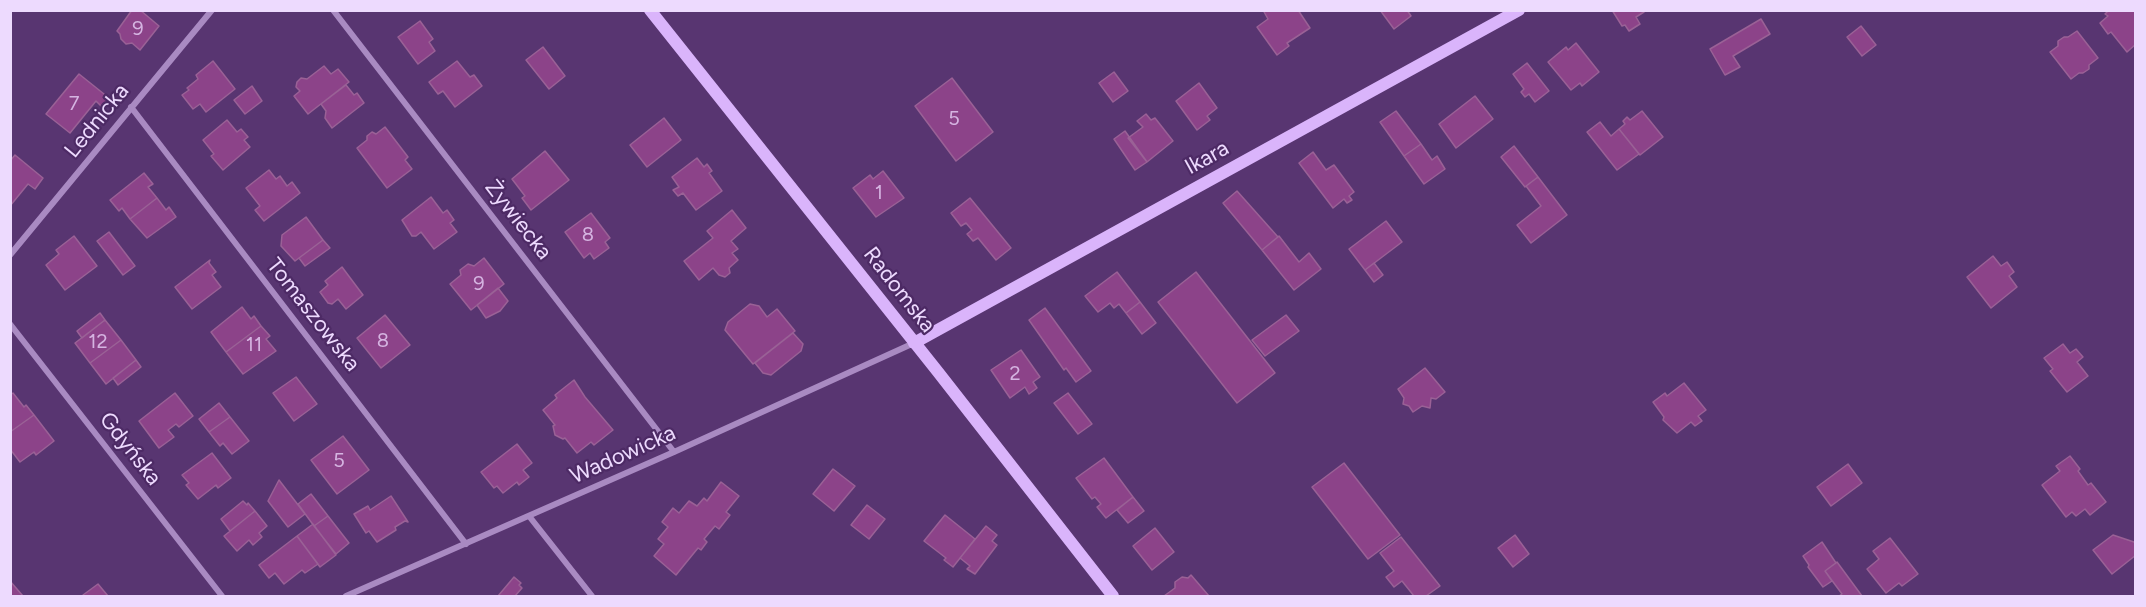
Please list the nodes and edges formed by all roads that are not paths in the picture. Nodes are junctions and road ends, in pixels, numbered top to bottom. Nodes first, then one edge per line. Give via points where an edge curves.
1 (212, 10) edge
2 (333, 10) edge
3 (651, 10) edge
4 (1519, 10) edge
5 (131, 107) junction
6 (10, 255) edge
7 (10, 324) edge
8 (914, 343) junction
9 (674, 452) junction
10 (529, 516) junction
11 (466, 544) junction
12 (222, 597) edge
13 (346, 597) edge
14 (592, 597) edge
15 (1113, 597) edge

1 - 5 street, Lednicka
2 - 9 street, Żywiecka
3 - 8 street, Radomska
4 - 8 street, Ikara
5 - 6 street, Lednicka
5 - 11 street, Tomaszowska
7 - 12 street, Gdyńska
8 - 9 street, Wadowicka
8 - 15 street, Radomska
9 - 10 street, Wadowicka
10 - 11 street, Wadowicka
10 - 14 street
11 - 13 street, Wadowicka

